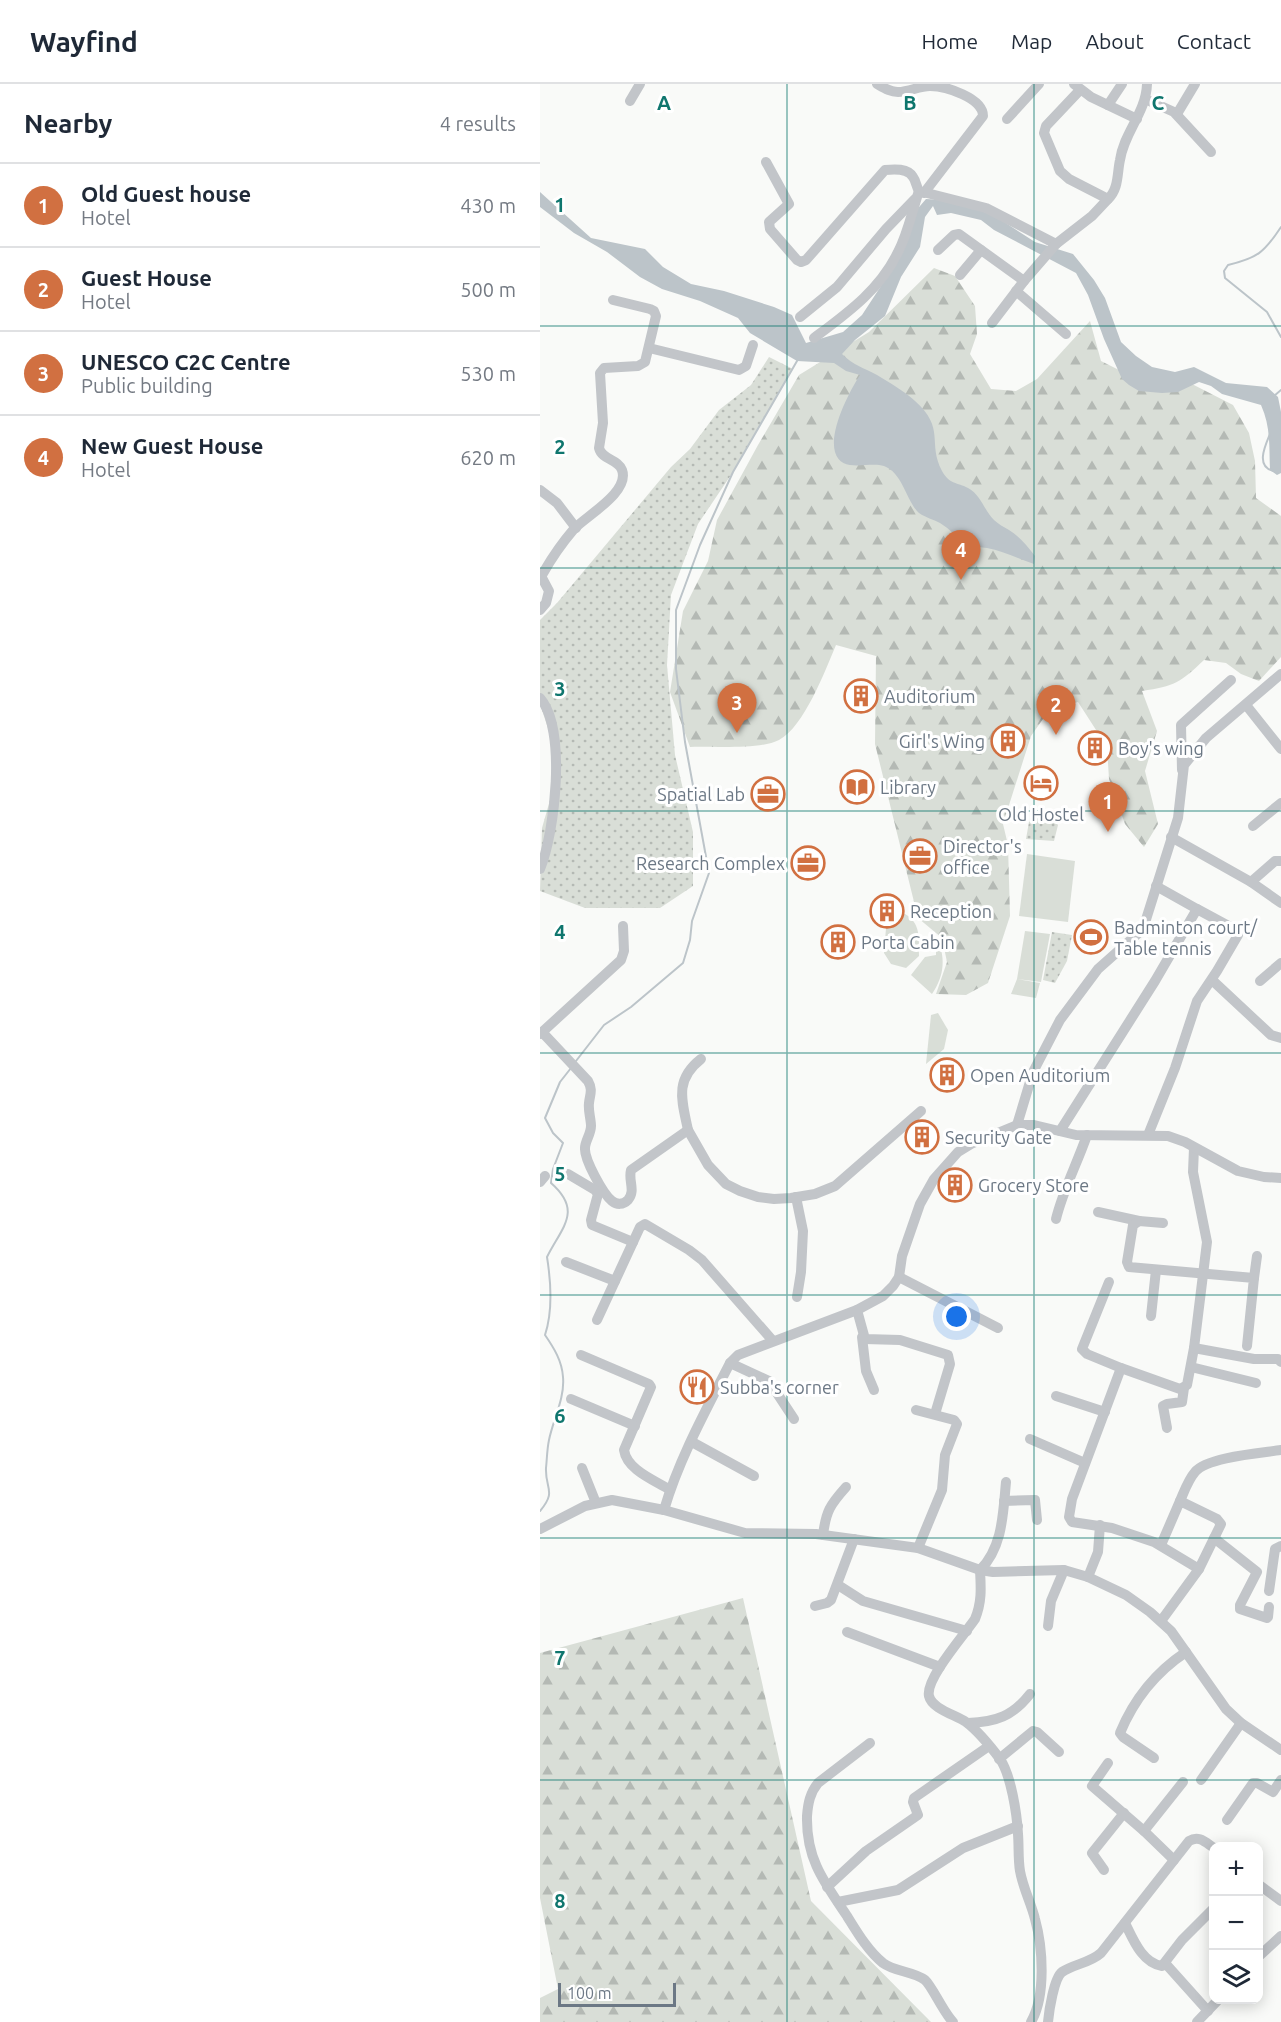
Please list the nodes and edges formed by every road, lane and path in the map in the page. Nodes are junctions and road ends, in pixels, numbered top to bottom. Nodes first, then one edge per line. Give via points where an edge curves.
1 (640, 84) edge
2 (877, 84) edge
3 (1039, 84) edge
4 (1122, 84) edge
5 (1147, 84) edge
6 (1195, 84) edge
7 (1077, 87) edge
8 (1145, 99) junction
9 (630, 101) dead end
10 (1108, 105) junction
11 (1177, 114) junction
12 (1007, 119) dead end
13 (1137, 119) junction
14 (1211, 152) dead end
15 (766, 162) dead end
16 (920, 194) junction
17 (1108, 199) junction
18 (1055, 245) junction
19 (938, 250) dead end
20 (981, 250) junction
21 (960, 275) dead end
22 (1024, 281) junction
23 (1016, 291) junction
24 (613, 300) dead end
25 (800, 317) dead end
26 (992, 323) dead end
27 (1066, 334) dead end
28 (814, 338) dead end
29 (753, 345) dead end
30 (650, 348) junction
31 (540, 490) edge
32 (576, 528) junction
33 (541, 574) edge
34 (540, 610) edge
35 (1281, 674) edge
36 (1231, 680) dead end
37 (540, 698) edge
38 (1246, 705) junction
39 (1280, 745) edge
40 (1182, 773) junction
41 (1281, 803) edge
42 (1253, 826) dead end
43 (1171, 837) junction
44 (1281, 861) edge
45 (540, 869) edge
46 (1251, 882) junction
47 (1156, 886) junction
48 (1281, 903) edge
49 (1197, 909) junction
50 (623, 926) dead end
51 (1281, 963) edge
52 (1212, 980) junction
53 (1260, 981) dead end
54 (541, 1033) edge
55 (1281, 1038) edge
56 (701, 1059) dead end
57 (921, 1112) dead end
58 (1017, 1125) junction
59 (688, 1130) junction
60 (1060, 1131) junction
61 (1087, 1135) junction
62 (1148, 1135) junction
63 (1194, 1148) junction
64 (568, 1174) dead end
65 (1281, 1178) edge
66 (796, 1197) junction
67 (1098, 1212) dead end
68 (1056, 1219) dead end
69 (1139, 1221) junction
70 (1163, 1223) dead end
71 (633, 1242) junction
72 (1257, 1256) dead end
73 (566, 1262) dead end
74 (1156, 1270) junction
75 (1202, 1274) junction
76 (899, 1277) junction
77 (1254, 1278) junction
78 (615, 1281) junction
79 (1109, 1282) dead end
80 (797, 1297) dead end
81 (857, 1310) junction
82 (1150, 1316) dead end
83 (597, 1320) dead end
84 (998, 1328) dead end
85 (862, 1337) junction
86 (773, 1341) junction
87 (1246, 1346) dead end
88 (1194, 1348) junction
89 (581, 1355) dead end
90 (1281, 1362) edge
91 (730, 1363) junction
92 (1191, 1367) junction
93 (1121, 1368) junction
94 (1256, 1383) dead end
95 (1184, 1388) junction
96 (874, 1390) dead end
97 (1056, 1396) dead end
98 (570, 1399) dead end
99 (916, 1410) dead end
100 (1105, 1412) junction
101 (935, 1414) junction
102 (794, 1419) dead end
103 (635, 1426) junction
104 (1167, 1428) dead end
105 (1030, 1439) dead end
106 (692, 1442) junction
107 (1281, 1450) edge
108 (1085, 1463) junction
109 (582, 1468) dead end
110 (754, 1476) dead end
111 (1006, 1482) dead end
112 (846, 1487) dead end
113 (670, 1490) junction
114 (1004, 1501) junction
115 (1180, 1501) junction
116 (596, 1503) junction
117 (664, 1510) junction
118 (1037, 1520) dead end
119 (1100, 1526) junction
120 (540, 1529) edge
121 (823, 1535) junction
122 (1214, 1538) junction
123 (854, 1539) junction
124 (1161, 1545) junction
125 (1281, 1546) edge
126 (918, 1548) junction
127 (1198, 1569) junction
128 (980, 1570) junction
129 (1064, 1570) junction
130 (1088, 1577) junction
131 (838, 1585) junction
132 (1269, 1591) dead end
133 (815, 1606) dead end
134 (1269, 1607) dead end
135 (1161, 1621) junction
136 (1048, 1626) dead end
137 (967, 1631) junction
138 (847, 1632) dead end
139 (1186, 1652) junction
140 (940, 1667) junction
141 (1030, 1694) dead end
142 (1241, 1723) junction
143 (968, 1724) junction
144 (870, 1743) dead end
145 (989, 1746) junction
146 (1281, 1750) edge
147 (1059, 1752) dead end
148 (999, 1758) junction
149 (1154, 1758) dead end
150 (1108, 1763) dead end
151 (1201, 1780) dead end
152 (1281, 1780) edge
153 (1183, 1782) dead end
154 (1124, 1813) junction
155 (1227, 1820) dead end
156 (1018, 1826) junction
157 (1144, 1831) junction
158 (1209, 1844) edge
159 (1174, 1860) junction
160 (1104, 1870) dead end
161 (827, 1887) junction
162 (1263, 1887) edge
163 (1280, 1899) edge
164 (838, 1902) junction
165 (1209, 1913) edge
166 (1125, 1923) junction
167 (1281, 1936) edge
168 (1263, 1953) edge
169 (1165, 1963) junction
170 (1214, 2004) edge
171 (1046, 2006) junction
172 (1208, 2011) junction
173 (953, 2022) edge
174 (1031, 2022) edge
175 (1048, 2022) edge
176 (1197, 2022) edge

1 - 9 street
2 - 16 street via 896,92 948,88 975,101 982,111
3 - 12 street
4 - 10 street
5 - 8 street
6 - 11 street
7 - 10 street
7 - 17 street via 1044,133 1060,171
8 - 11 street
8 - 13 street
10 - 13 street
11 - 14 street
13 - 17 street via 1122,151 1114,192
15 - 16 street via 789,204 770,222 770,229 801,261 885,170 912,175
16 - 18 street via 986,208
16 - 25 street via 837,287
16 - 28 street via 903,242 884,277
17 - 18 street
18 - 22 street
19 - 20 street via 956,234
20 - 21 street
20 - 22 street
22 - 23 street
23 - 26 street
23 - 27 street
24 - 30 street via 655,313
29 - 30 street via 746,366 739,370
30 - 32 street via 642,364 602,369 600,373 600,453 618,464 623,475 612,498
31 - 32 street via 557,503
32 - 33 street
33 - 34 street via 549,591
35 - 38 street
36 - 40 street via 1181,725
37 - 45 street via 549,713 557,748 550,831
38 - 39 street
38 - 40 street via 1206,738
40 - 43 street via 1179,810
41 - 42 street
43 - 46 street
43 - 47 street
44 - 46 street via 1275,861
46 - 48 street
47 - 49 street
47 - 58 street via 1143,929 1098,969 1060,1020 1033,1072
49 - 52 street via 1238,935
49 - 60 street
50 - 54 street via 621,960
51 - 53 street
52 - 55 street via 1271,1035
52 - 62 street via 1197,1001
54 - 59 street via 592,1089 591,1125 584,1149 589,1165 613,1202 626,1203 633,1189 629,1179 632,1170
56 - 59 street via 683,1080
57 - 66 street via 835,1185
58 - 60 street
58 - 76 street via 958,1152 934,1179 920,1204
59 - 66 street via 708,1165 726,1184 758,1197
60 - 61 street
61 - 62 street
61 - 68 street
62 - 63 street via 1178,1139
63 - 65 street via 1238,1171
63 - 75 street via 1193,1172 1207,1242
64 - 71 street via 598,1194 592,1225
66 - 80 street via 803,1231
67 - 69 street
69 - 70 street
69 - 74 street via 1133,1225 1127,1264
71 - 78 street
71 - 86 street via 645,1224 689,1250
72 - 77 street
73 - 78 street
74 - 75 street
74 - 82 street
75 - 77 street
75 - 88 street
76 - 81 street via 883,1296
76 - 84 street
77 - 87 street
78 - 83 street
79 - 93 street via 1082,1349
81 - 85 street
81 - 86 street
85 - 96 street via 866,1371
85 - 101 street via 900,1340 948,1355 950,1364
86 - 91 street via 738,1355
88 - 90 street
88 - 92 street
89 - 103 street via 649,1384 650,1392
91 - 102 street via 770,1381
91 - 106 street
92 - 94 street
92 - 95 street
93 - 95 street
93 - 100 street
95 - 104 street via 1182,1402 1163,1406
97 - 100 street
98 - 103 street
99 - 101 street
100 - 108 street
101 - 126 street via 957,1424 945,1455 942,1490
103 - 113 street via 625,1456 634,1468
105 - 108 street
106 - 110 street
106 - 113 street
107 - 115 street via 1237,1456 1202,1467 1194,1472
108 - 119 street via 1070,1503 1070,1520
109 - 116 street
111 - 114 street
112 - 121 street via 827,1511
113 - 117 street
114 - 118 street via 1035,1500
114 - 128 street via 994,1554
115 - 122 street via 1219,1521
115 - 124 street
116 - 117 street via 612,1500
116 - 120 street
117 - 121 street via 746,1533
119 - 124 street
119 - 130 street via 1098,1552
121 - 123 street
122 - 127 street
122 - 134 street via 1257,1572 1240,1610 1267,1618
123 - 126 street
123 - 131 street
124 - 127 street
125 - 132 street via 1275,1549
126 - 128 street
127 - 135 street
128 - 129 street
128 - 137 street via 981,1603
129 - 130 street
129 - 136 street via 1051,1601
130 - 135 street via 1126,1595
131 - 133 street via 829,1602
131 - 137 street via 863,1601
135 - 139 street
137 - 140 street
138 - 140 street
139 - 142 street via 1219,1701
139 - 149 street via 1148,1685 1120,1732
140 - 143 street via 929,1688 930,1701
141 - 143 street via 1016,1711
142 - 146 street
142 - 151 street
143 - 145 street
144 - 161 street via 819,1783 810,1796 809,1849
145 - 148 street
145 - 161 street via 914,1797 918,1815 866,1851
147 - 148 street via 1033,1731
148 - 156 street
150 - 154 street via 1092,1786
152 - 155 street via 1273,1792 1253,1783
153 - 157 street
154 - 157 street
154 - 160 street via 1092,1852
156 - 164 street via 963,1848 898,1890
156 - 171 street via 1020,1869 1039,1937 1041,1993
157 - 159 street
158 - 159 street via 1193,1839
159 - 166 street
161 - 164 street
162 - 163 street
164 - 173 street via 881,1962 925,1980
165 - 169 street
166 - 169 street via 1143,1954 1160,1966
166 - 171 street via 1098,1956 1061,1972
167 - 168 street
169 - 172 street
170 - 172 street
171 - 174 street
171 - 175 street
172 - 176 street

